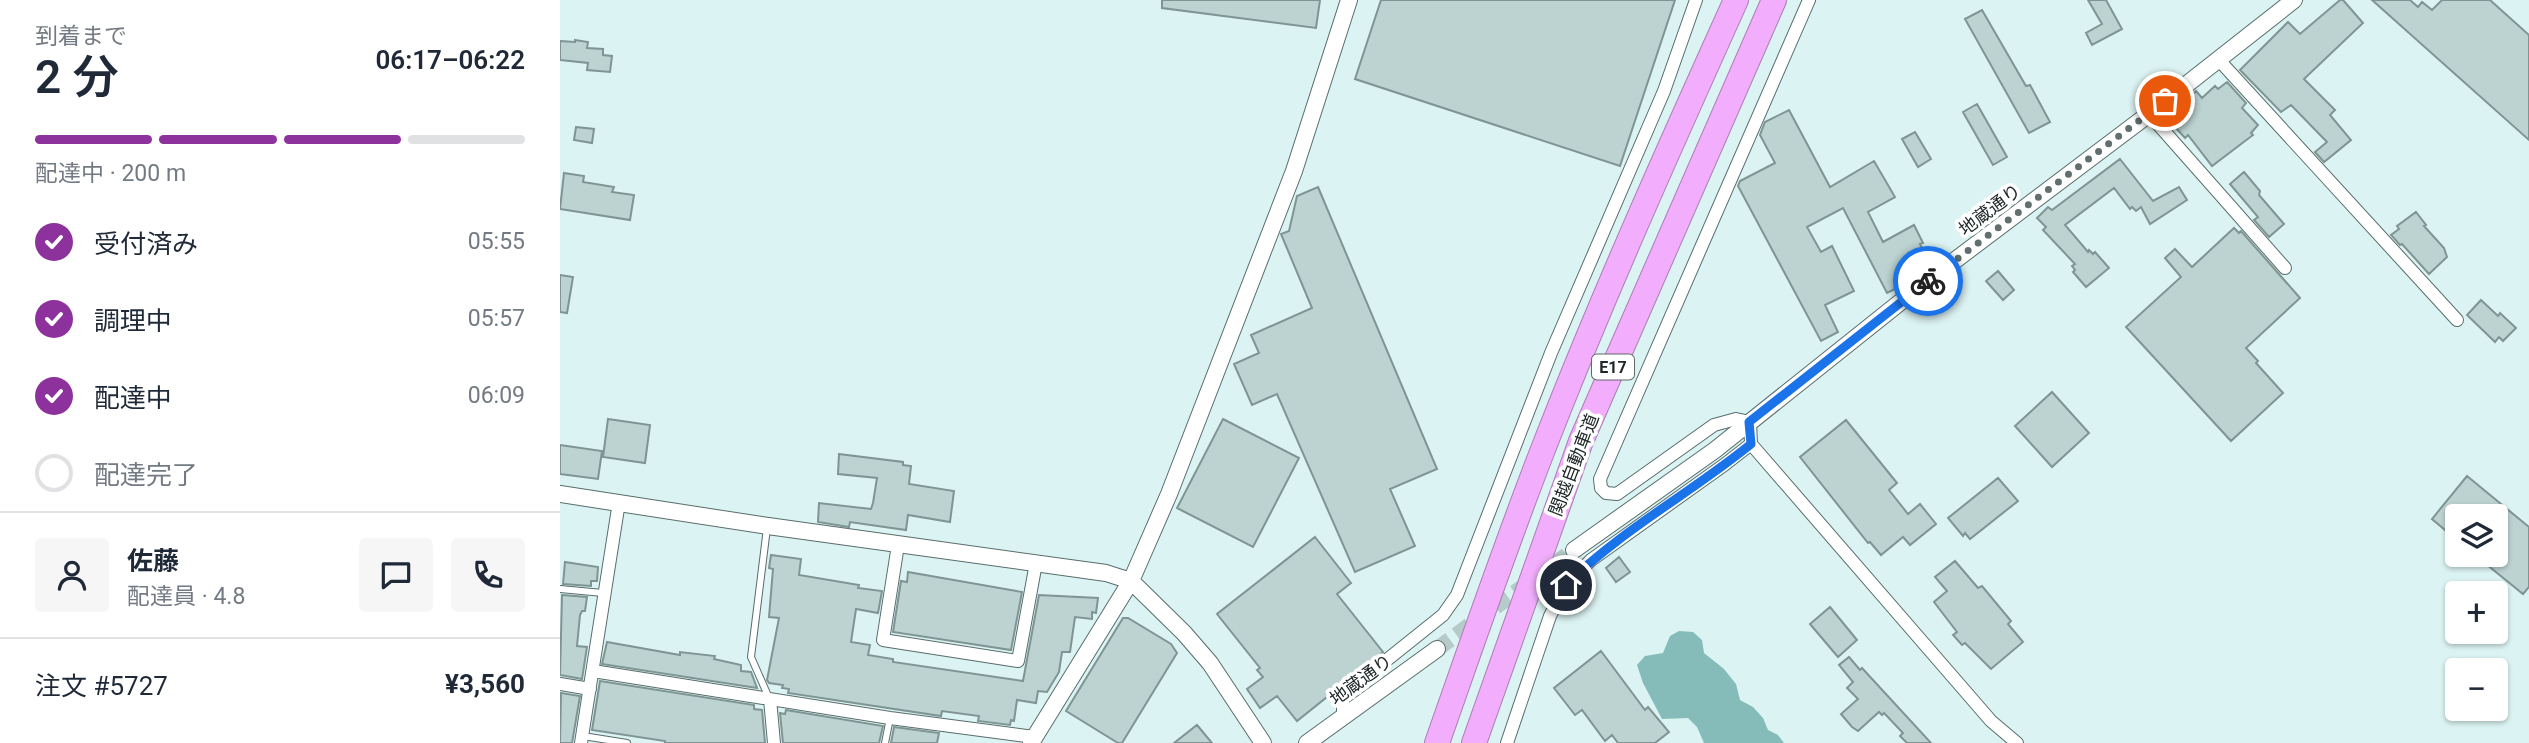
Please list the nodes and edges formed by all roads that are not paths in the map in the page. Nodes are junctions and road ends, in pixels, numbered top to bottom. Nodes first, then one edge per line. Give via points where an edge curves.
1 (1349, 0) edge
2 (1696, 0) edge
3 (1725, 0) edge
4 (1736, 0) edge
5 (1774, 0) edge
6 (1809, 0) edge
7 (2294, 0) edge
8 (2218, 59) junction
9 (2149, 114) junction
10 (1675, 133) junction
11 (2285, 268) dead end
12 (2457, 320) dead end
13 (1749, 422) junction
14 (1751, 444) junction
15 (560, 494) edge
16 (619, 502) junction
17 (768, 526) junction
18 (898, 545) junction
19 (1574, 550) tunnel mouth
20 (1036, 563) junction
21 (1131, 581) junction
22 (560, 589) edge
23 (603, 593) junction
24 (1437, 649) tunnel mouth
25 (593, 671) junction
26 (560, 684) edge
27 (590, 689) junction
28 (770, 699) junction
29 (1343, 717) junction
30 (890, 718) junction
31 (582, 740) edge
32 (1032, 740) edge
33 (627, 743) edge
34 (774, 743) edge
35 (886, 743) edge
36 (1264, 743) edge
37 (1307, 743) edge
38 (1437, 743) edge
39 (1474, 743) edge
40 (1507, 743) edge
41 (2017, 743) edge

1 - 21 street via 1294,171
2 - 29 street via 1664,91 1551,353 1457,595 1443,615 1343,695
3 - 10 highway
4 - 10 highway, 関越自動車道 / E17
5 - 39 highway, 関越自動車道 / E17 via 1581,441
6 - 13 street via 1600,479 1601,488 1617,494 1714,425 1736,419
7 - 8 street, 地蔵通り
8 - 9 street, 地蔵通り
8 - 12 street
9 - 11 street
9 - 13 street, 地蔵通り
10 - 38 highway, 関越自動車道 / E17 via 1551,428
13 - 14 street
13 - 19 street, 地蔵通り
14 - 40 street via 1591,560 1566,585 1550,616
14 - 41 street via 1991,721
15 - 16 street
16 - 17 street
16 - 23 street
17 - 18 street
17 - 28 lane via 751,657
18 - 20 street
18 - 20 street via 883,640 1018,661
20 - 21 street
21 - 32 street
21 - 36 street via 1210,663
22 - 23 lane
23 - 25 street
24 - 29 street, 地蔵通り
25 - 27 street
25 - 28 street
26 - 27 street
27 - 31 street
28 - 30 street
28 - 34 street
29 - 37 street, 地蔵通り
30 - 32 street
30 - 35 lane
31 - 33 lane

